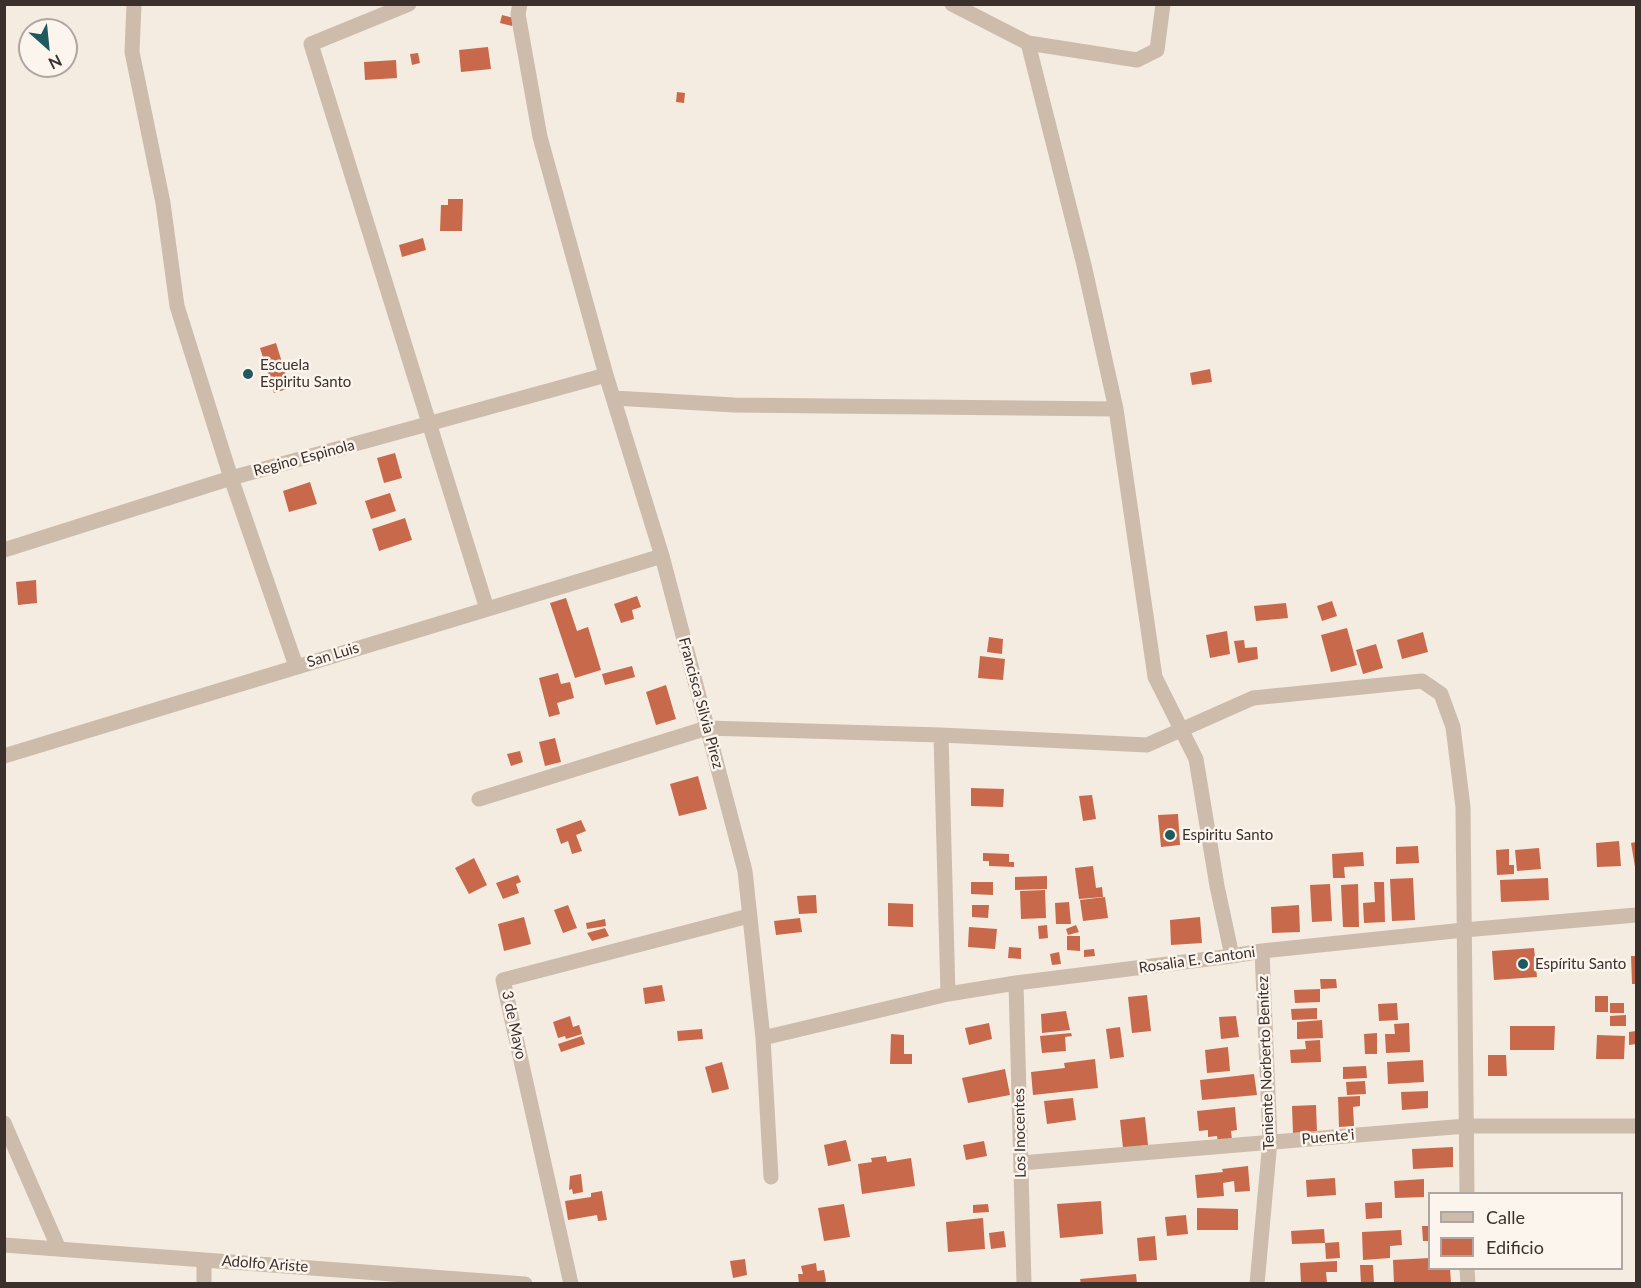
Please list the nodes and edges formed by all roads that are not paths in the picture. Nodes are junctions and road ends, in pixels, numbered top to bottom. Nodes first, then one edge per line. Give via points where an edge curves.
1 (134, 4) edge
2 (409, 4) edge
3 (520, 4) edge
4 (952, 4) edge
5 (1163, 4) edge
6 (1029, 43) junction
7 (606, 375) junction
8 (614, 398) junction
9 (1116, 409) junction
10 (430, 423) junction
11 (231, 478) junction
12 (4, 550) edge
13 (662, 556) junction
14 (487, 609) junction
15 (296, 666) junction
16 (707, 728) junction
17 (1181, 730) junction
18 (941, 735) junction
19 (4, 756) edge
20 (480, 799) dead end
21 (1636, 915) edge
22 (749, 916) junction
23 (1464, 930) junction
24 (1262, 951) junction
25 (1232, 957) junction
26 (1016, 983) junction
27 (948, 994) junction
28 (763, 1038) junction
29 (4, 1123) edge
30 (1466, 1126) junction
31 (1636, 1126) edge
32 (1270, 1141) junction
33 (1021, 1163) junction
34 (771, 1177) dead end
35 (1467, 1192) edge
36 (4, 1245) edge
37 (59, 1249) junction
38 (204, 1260) junction
39 (204, 1284) edge
40 (525, 1284) edge
41 (571, 1284) edge
42 (1024, 1284) edge
43 (1257, 1284) edge

1 - 11 street via 132,52 163,202 177,306
2 - 10 street via 312,44
3 - 7 street, Francisca Silvia Pirez via 518,14 540,137
4 - 6 street
5 - 6 street via 1157,50 1137,60
6 - 9 street
7 - 8 street, Francisca Silvia Pirez
7 - 10 street, Regino Espinola
8 - 9 street via 734,405
8 - 13 street, Francisca Silvia Pirez
9 - 17 street via 1155,677
10 - 11 street, Regino Espinola
10 - 14 street
11 - 12 street, Regino Espinola
11 - 15 street
13 - 14 street, San Luis
13 - 16 street, Francisca Silvia Pirez
14 - 15 street, San Luis
15 - 19 street, San Luis
16 - 18 street
16 - 20 street
16 - 22 street, Francisca Silvia Pirez via 745,871
17 - 18 street via 1146,745
17 - 23 street via 1253,699 1422,681 1441,694 1453,727 1463,807
17 - 25 street via 1196,759 1216,886
18 - 27 street
21 - 23 street, Rosalia E. Cantoni
22 - 28 street, Francisca Silvia Pirez
22 - 41 street, 3 de Mayo via 504,980
23 - 24 street, Rosalia E. Cantoni
23 - 30 street
24 - 25 street, Rosalia E. Cantoni
24 - 32 street, Teniente Norberto Benítez
25 - 26 street, Rosalia E. Cantoni
26 - 27 street, Rosalia E. Cantoni
26 - 33 street, Los Inocentes
27 - 28 street, Rosalia E. Cantoni
28 - 34 street, Francisca Silvia Pirez
29 - 37 street
30 - 31 street, Puente'i
30 - 32 street, Puente'i
30 - 35 street
32 - 33 street, Puente'i
32 - 43 street, Teniente Norberto Benítez
33 - 42 street, Los Inocentes
36 - 37 street, Adolfo Ariste
37 - 38 street, Adolfo Ariste
38 - 39 street
38 - 40 street, Adolfo Ariste

